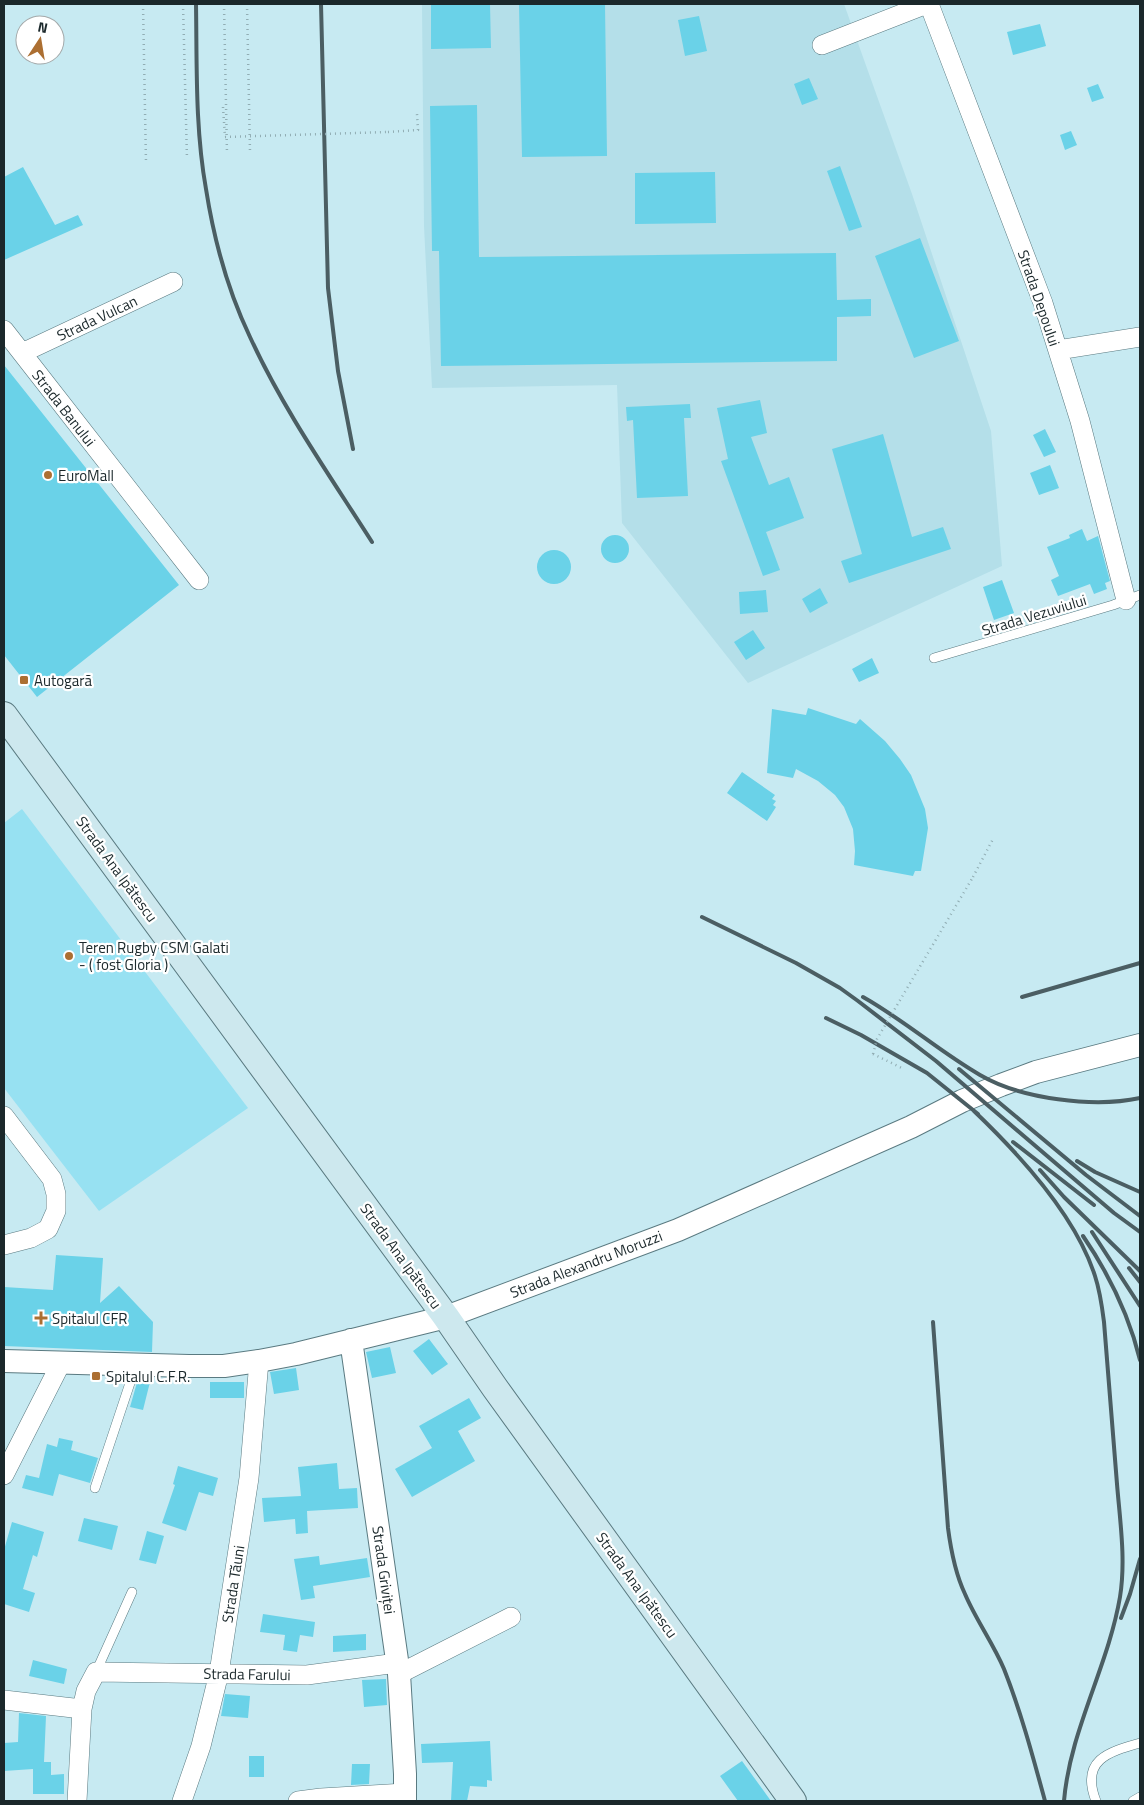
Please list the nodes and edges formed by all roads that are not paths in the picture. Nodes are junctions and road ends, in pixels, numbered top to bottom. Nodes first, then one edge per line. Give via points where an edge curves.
1 (928, 4) edge
2 (822, 44) dead end
3 (173, 282) dead end
4 (4, 330) edge
5 (1140, 338) edge
6 (1058, 350) junction
7 (22, 353) junction
8 (199, 580) dead end
9 (1133, 598) edge
10 (934, 658) dead end
11 (4, 715) edge
12 (1140, 1045) edge
13 (4, 1116) edge
14 (4, 1245) edge
15 (446, 1318) junction
16 (351, 1340) junction
17 (4, 1361) edge
18 (259, 1361) junction
19 (61, 1363) junction
20 (136, 1365) junction
21 (4, 1475) edge
22 (95, 1488) dead end
23 (132, 1592) dead end
24 (511, 1617) dead end
25 (398, 1669) junction
26 (96, 1672) junction
27 (219, 1673) junction
28 (4, 1700) edge
29 (82, 1709) junction
30 (1140, 1743) edge
31 (405, 1797) edge
32 (1140, 1797) edge
33 (77, 1801) edge
34 (182, 1801) edge
35 (298, 1801) edge
36 (794, 1801) edge
37 (1096, 1801) edge
38 (1133, 1801) edge

1 - 2 street, Strada Depoului
1 - 6 street, Strada Depoului
3 - 7 street, Strada Vulcan
4 - 7 street, Strada Banului
5 - 6 street
6 - 9 street, Strada Depoului
7 - 8 street, Strada Banului
9 - 10 lane, Strada Vezuviului
11 - 15 main road, Strada Ana Ipătescu
12 - 15 street, Strada Alexandru Moruzzi via 1036,1072 1001,1085 678,1230
13 - 14 street via 52,1179 56,1194 56,1210 48,1228 31,1238
15 - 16 street, Strada Alexandru Moruzzi
15 - 36 main road, Strada Ana Ipătescu
16 - 18 street, Strada Alexandru Moruzzi
16 - 25 street, Strada Griviței
17 - 19 street, Strada Alexandru Moruzzi
18 - 20 street, Strada Alexandru Moruzzi via 224,1366
18 - 27 street, Strada Tăuni via 249,1478
19 - 20 street, Strada Alexandru Moruzzi
19 - 21 street
20 - 22 lane
23 - 26 lane
24 - 25 street, Strada Farului
25 - 27 street, Strada Farului via 307,1675
25 - 31 street, Strada Griviței
26 - 27 street, Strada Farului
26 - 29 street via 86,1691
27 - 34 street, Strada Tăuni via 201,1746
28 - 29 street
29 - 33 street
30 - 37 lane via 1109,1752 1095,1766 1091,1780
31 - 35 street
32 - 38 lane

